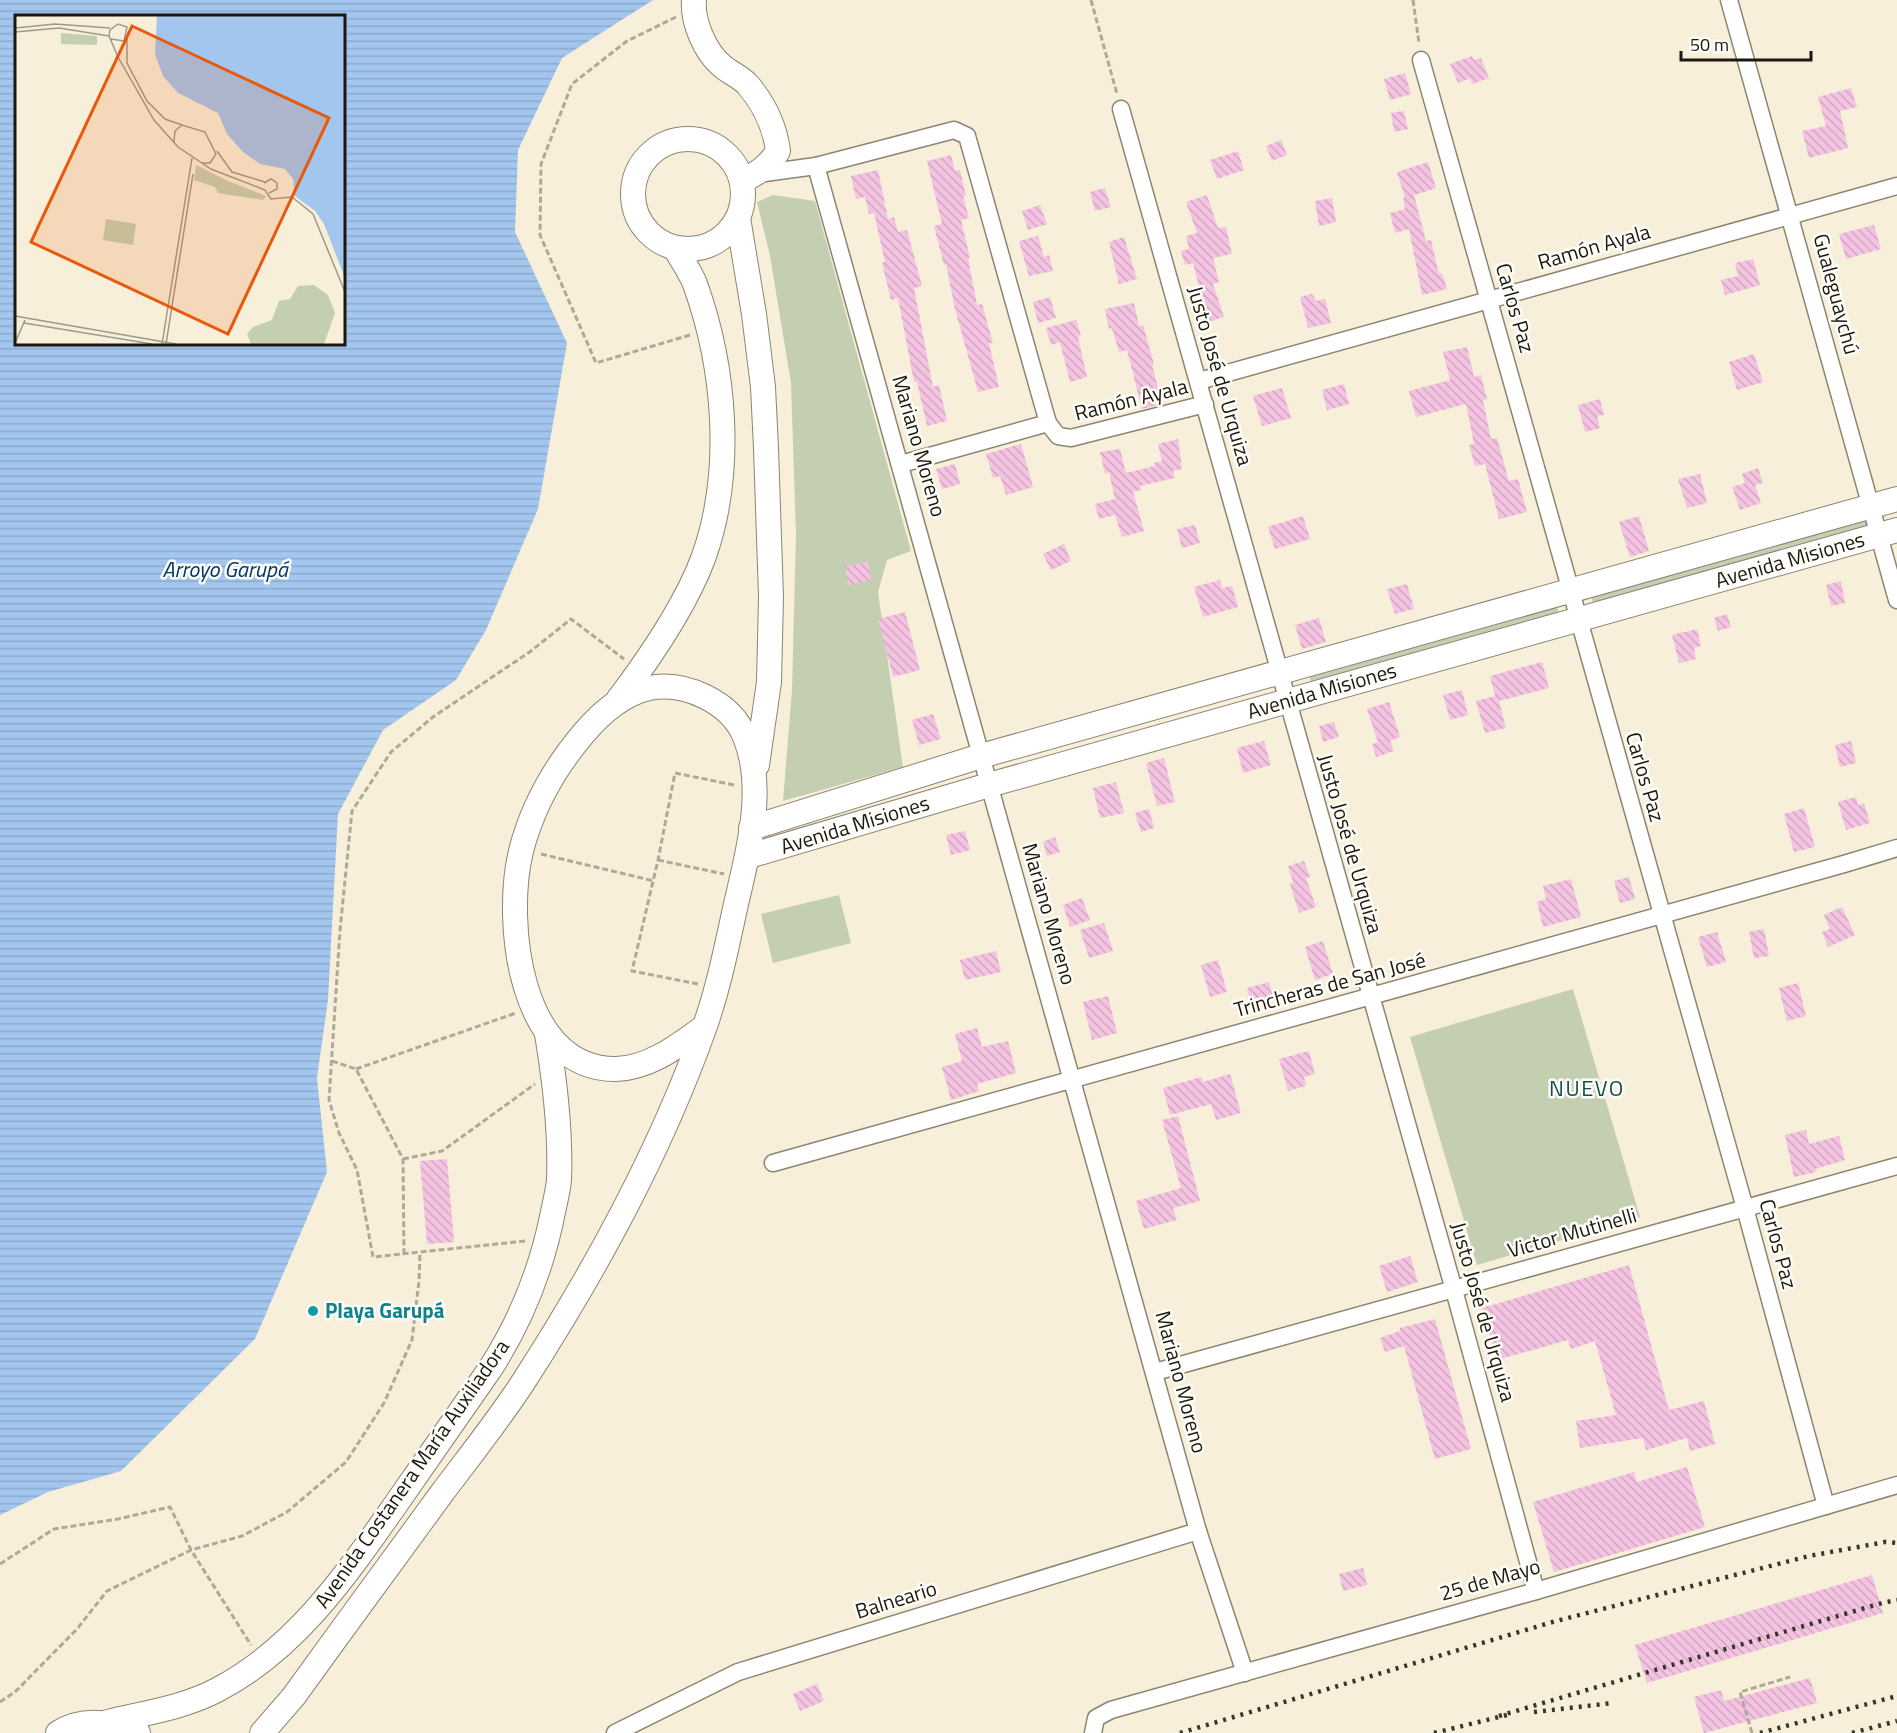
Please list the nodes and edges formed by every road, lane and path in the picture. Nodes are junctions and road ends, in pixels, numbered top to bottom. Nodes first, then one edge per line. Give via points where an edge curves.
1 (1091, 0) edge
2 (1413, 0) edge
3 (1729, 0) edge
4 (693, 4) edge
5 (1421, 60) joint
6 (1121, 109) joint
7 (816, 166) junction
8 (750, 177) junction
9 (1897, 186) edge
10 (1791, 216) junction
11 (738, 218) junction
12 (675, 248) junction
13 (1490, 299) junction
14 (708, 329) junction
15 (1199, 381) junction
16 (1205, 404) junction
17 (1048, 423) junction
18 (901, 464) junction
19 (1897, 499) edge
20 (1871, 506) junction
21 (1888, 532) edge
22 (1570, 591) junction
23 (1897, 600) edge
24 (1578, 619) junction
25 (640, 671) junction
26 (1279, 672) junction
27 (618, 700) junction
28 (1287, 701) junction
29 (981, 756) junction
30 (755, 781) junction
31 (989, 785) junction
32 (751, 828) junction
33 (1897, 848) edge
34 (522, 849) junction
35 (658, 860) junction
36 (745, 867) junction
37 (654, 881) junction
38 (1661, 915) junction
39 (717, 988) junction
40 (1370, 997) junction
41 (534, 1007) junction
42 (704, 1027) junction
43 (547, 1034) junction
44 (332, 1061) junction
45 (356, 1069) junction
46 (553, 1071) junction
47 (1072, 1080) junction
48 (403, 1159) junction
49 (773, 1163) dead end
50 (1897, 1166) edge
51 (1745, 1208) junction
52 (548, 1238) junction
53 (420, 1253) junction
54 (404, 1254) junction
55 (1454, 1290) junction
56 (1155, 1372) junction
57 (1897, 1485) edge
58 (1826, 1506) junction
59 (1198, 1531) junction
60 (190, 1550) junction
61 (0, 1564) edge
62 (1536, 1591) junction
63 (261, 1661) junction
64 (1245, 1672) junction
65 (1790, 1677) dead end
66 (0, 1702) edge
67 (108, 1722) junction
68 (1094, 1726) edge
69 (624, 1731) edge
70 (58, 1733) edge
71 (138, 1733) edge
72 (262, 1733) edge
73 (1752, 1733) edge

1 - 6 path
2 - 5 path
3 - 10 street, Gualeguaychú
4 - 8 main road via 698,29 709,50 761,102 776,137 778,152 771,163
4 - 14 path via 627,41 572,84 541,164 540,235 596,363
5 - 13 street, Carlos Paz
6 - 15 street, Justo José de Urquiza
7 - 8 street
7 - 17 street via 954,130 967,136
7 - 18 street, Mariano Moreno
8 - 11 main road
8 - 12 main road via 723,151 707,142 690,138 656,148 635,177 636,213 658,241
9 - 10 street, Ramón Ayala
10 - 13 street, Ramón Ayala
10 - 20 street, Gualeguaychú
11 - 12 main road via 727,234 712,244 694,249
11 - 30 main road via 763,387 771,597 769,682
12 - 14 main road via 694,281
13 - 15 street, Ramón Ayala
13 - 22 street, Carlos Paz
14 - 25 main road via 720,394 723,448 715,518 690,588
15 - 16 street, Justo José de Urquiza
16 - 17 street, Ramón Ayala via 1071,438 1058,436
16 - 26 street, Justo José de Urquiza
17 - 18 street, Ramón Ayala
18 - 29 street, Mariano Moreno
19 - 20 main road, Avenida Misiones
20 - 21 street, Gualeguaychú
20 - 22 main road, Avenida Misiones
21 - 23 street, Gualeguaychú
21 - 24 main road, Avenida Misiones
22 - 24 street, Carlos Paz
22 - 26 main road, Avenida Misiones
24 - 28 main road, Avenida Misiones
24 - 38 street, Carlos Paz
25 - 27 main road
25 - 44 path via 571,619 433,717 391,752 352,811
26 - 28 street, Justo José de Urquiza
26 - 29 main road, Avenida Misiones
27 - 30 main road via 654,687 681,689 707,698 740,724 749,746
27 - 34 main road via 588,728 549,781
28 - 31 main road, Avenida Misiones
28 - 40 street, Justo José de Urquiza
29 - 31 street, Mariano Moreno
29 - 32 main road, Avenida Misiones
30 - 32 main road, Avenida Costanera María Auxiliadora
30 - 35 path via 675,773
31 - 36 main road, Avenida Misiones
31 - 47 street, Mariano Moreno
32 - 36 main road, Avenida Costanera María Auxiliadora
33 - 38 street, Trincheras de San José
34 - 37 path
34 - 41 main road via 514,903 516,943
35 - 36 path
35 - 37 path
36 - 39 main road, Avenida Costanera María Auxiliadora
37 - 39 path via 633,971
38 - 40 street, Trincheras de San José
38 - 51 street, Carlos Paz
39 - 42 main road, Avenida Costanera María Auxiliadora
40 - 47 street, Trincheras de San José
40 - 55 street, Justo José de Urquiza
41 - 43 main road
41 - 45 path
42 - 43 main road via 656,1059 617,1069 591,1065
42 - 72 main road, Avenida Costanera María Auxiliadora via 653,1154 602,1253 520,1387 294,1696
43 - 46 main road, Avenida Costanera María Auxiliadora
44 - 45 path
44 - 54 path via 328,1100 357,1170 374,1257
45 - 48 path
46 - 48 path via 442,1151
46 - 52 main road, Avenida Costanera María Auxiliadora via 559,1137 558,1183
47 - 49 street, Trincheras de San José
47 - 56 street, Mariano Moreno
48 - 54 path
50 - 51 street, Victor Mutinelli
51 - 55 street, Victor Mutinelli
51 - 58 street, Carlos Paz
52 - 53 path
52 - 63 main road, Avenida Costanera María Auxiliadora via 524,1309 490,1370 344,1578 316,1611
53 - 54 path
53 - 60 path via 412,1340 384,1403 346,1462 287,1512 242,1536
55 - 56 street, Victor Mutinelli
55 - 62 street, Justo José de Urquiza
56 - 59 street, Mariano Moreno
57 - 58 street, 25 de Mayo
58 - 62 street, 25 de Mayo
59 - 64 street, Mariano Moreno
59 - 69 street, Balneario via 738,1672
60 - 61 path via 170,1507 54,1528
60 - 63 path
60 - 66 path via 106,1591 69,1636 16,1691
62 - 64 street, 25 de Mayo
63 - 67 main road, Avenida Costanera María Auxiliadora via 239,1678 195,1700
64 - 68 street, 25 de Mayo via 1111,1710
65 - 73 path via 1740,1692
67 - 70 main road, Avenida Costanera María Auxiliadora via 84,1723
67 - 71 main road

